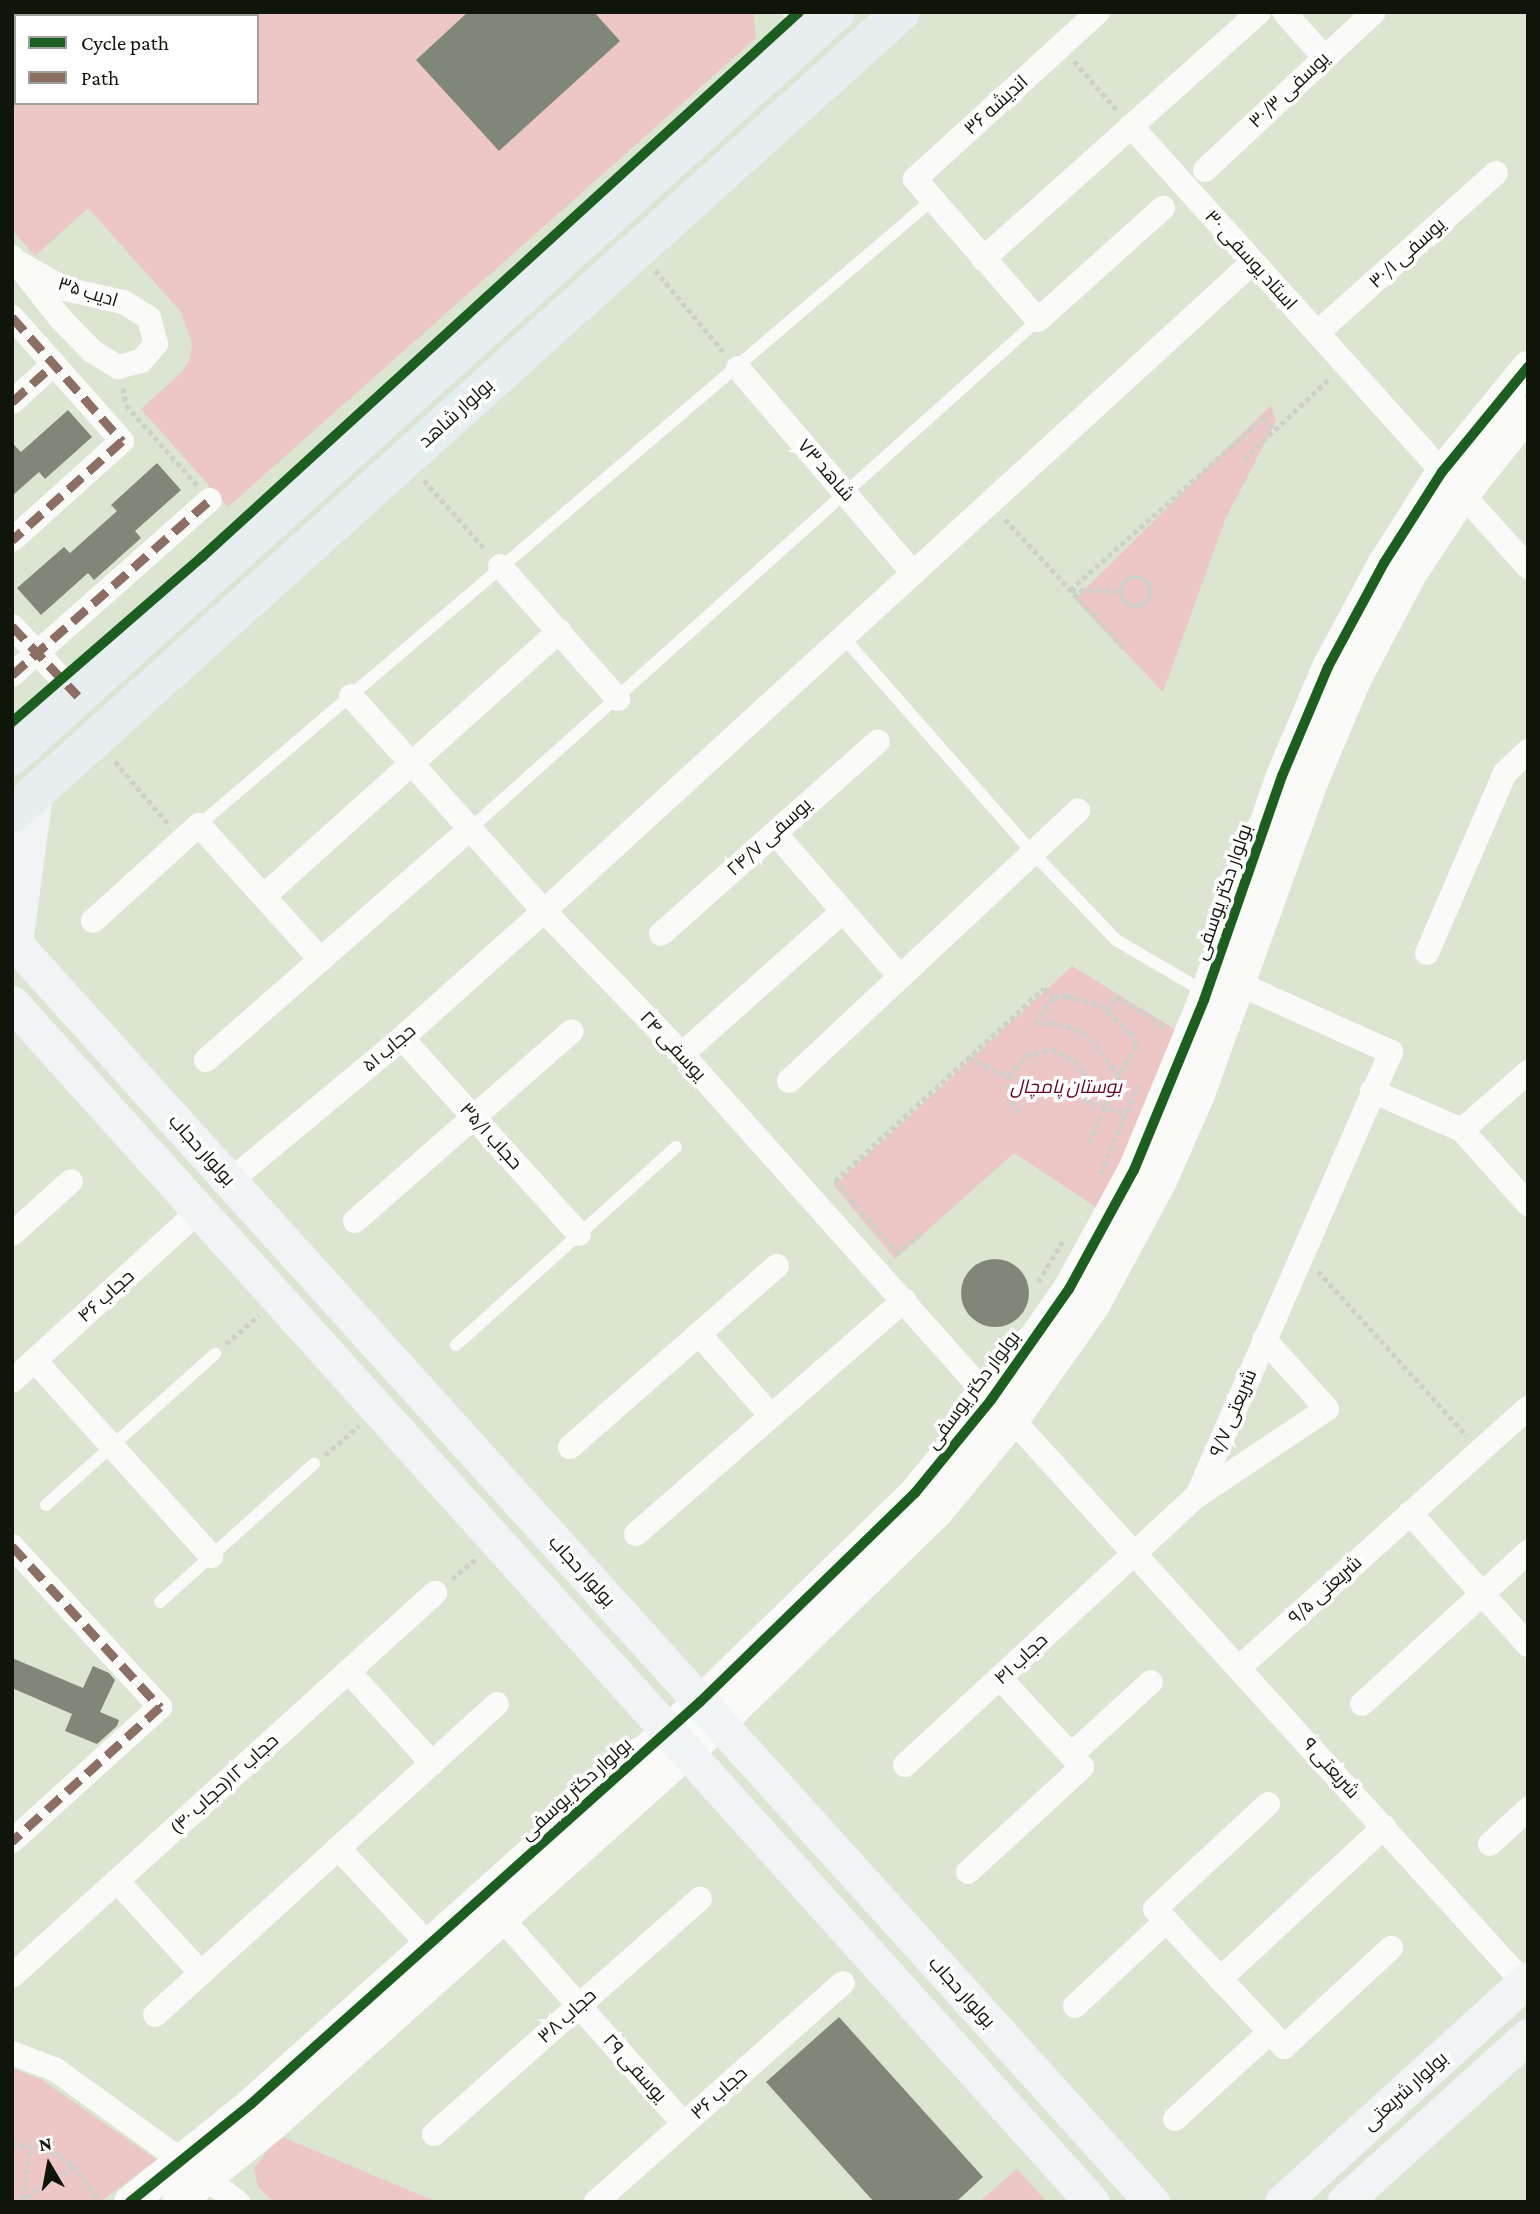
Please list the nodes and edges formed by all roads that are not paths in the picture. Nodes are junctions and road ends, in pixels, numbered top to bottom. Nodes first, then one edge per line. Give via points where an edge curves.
1 (901, 12) edge
2 (1098, 12) edge
3 (1259, 12) edge
4 (1284, 12) edge
5 (1374, 12) edge
6 (811, 20) edge
7 (1324, 56) junction
8 (1131, 126) junction
9 (1205, 170) dead end
10 (1496, 173) dead end
11 (931, 201) junction
12 (1163, 208) dead end
13 (983, 258) junction
14 (15, 260) edge
15 (1253, 262) junction
16 (12, 317) edge
17 (1038, 320) junction
18 (1317, 333) junction
19 (54, 364) junction
20 (1528, 367) edge
21 (738, 368) junction
22 (12, 402) edge
23 (1528, 413) edge
24 (1453, 484) junction
25 (846, 491) junction
26 (211, 500) road end
27 (12, 540) edge
28 (500, 566) junction
29 (1528, 567) edge
30 (913, 573) junction
31 (12, 626) edge
32 (559, 631) junction
33 (843, 637) junction
34 (37, 652) junction
35 (12, 675) edge
36 (78, 696) junction
37 (351, 696) junction
38 (618, 698) junction
39 (878, 741) dead end
40 (1528, 751) edge
41 (14, 753) edge
42 (413, 765) junction
43 (24, 804) edge
44 (1078, 811) dead end
45 (470, 830) junction
46 (190, 833) junction
47 (775, 833) junction
48 (1033, 853) junction
49 (264, 896) junction
50 (544, 911) junction
51 (843, 911) junction
52 (93, 922) dead end
53 (661, 934) dead end
54 (14, 941) edge
55 (1426, 953) dead end
56 (321, 960) junction
57 (900, 977) junction
58 (1241, 985) junction
59 (1206, 993) junction
60 (12, 1003) edge
61 (572, 1031) dead end
62 (402, 1038) junction
63 (682, 1054) junction
64 (206, 1060) dead end
65 (1528, 1072) edge
66 (789, 1081) dead end
67 (1372, 1091) junction
68 (474, 1117) junction
69 (1462, 1130) junction
70 (676, 1147) dead end
71 (71, 1181) dead end
72 (230, 1181) junction
73 (1528, 1203) edge
74 (199, 1210) junction
75 (355, 1221) dead end
76 (12, 1234) edge
77 (579, 1234) junction
78 (777, 1266) dead end
79 (904, 1300) junction
80 (699, 1334) junction
81 (1264, 1339) junction
82 (456, 1345) dead end
83 (215, 1354) road end
84 (35, 1361) junction
85 (12, 1381) edge
86 (1528, 1408) edge
87 (1002, 1410) junction
88 (771, 1416) junction
89 (111, 1446) junction
90 (570, 1447) dead end
91 (314, 1464) road end
92 (1197, 1496) junction
93 (46, 1504) dead end
94 (1410, 1513) junction
95 (636, 1534) dead end
96 (12, 1546) edge
97 (1528, 1552) edge
98 (1136, 1554) junction
99 (211, 1556) junction
100 (435, 1593) road end
101 (1483, 1594) junction
102 (160, 1602) dead end
103 (1528, 1644) edge
104 (1240, 1667) junction
105 (348, 1671) junction
106 (1000, 1678) junction
107 (1151, 1682) dead end
108 (497, 1704) dead end
109 (1362, 1704) dead end
110 (710, 1712) junction
111 (678, 1742) junction
112 (1076, 1761) junction
113 (432, 1763) junction
114 (905, 1765) dead end
115 (1268, 1804) dead end
116 (1528, 1809) edge
117 (1384, 1827) junction
118 (12, 1841) edge
119 (1490, 1844) dead end
120 (338, 1848) junction
121 (968, 1872) dead end
122 (117, 1881) junction
123 (700, 1899) dead end
124 (502, 1919) junction
125 (1166, 1921) junction
126 (429, 1945) junction
127 (1391, 1948) dead end
128 (201, 1973) junction
129 (12, 1976) edge
130 (1220, 1979) junction
131 (1526, 1981) edge
132 (843, 1983) dead end
133 (579, 2006) junction
134 (1075, 2006) dead end
135 (155, 2015) dead end
136 (1269, 2032) junction
137 (1528, 2036) edge
138 (12, 2053) edge
139 (1175, 2119) dead end
140 (684, 2124) junction
141 (434, 2134) dead end
142 (194, 2170) junction
143 (130, 2202) edge
144 (178, 2202) edge
145 (238, 2202) edge
146 (596, 2202) edge
147 (1092, 2202) edge
148 (1152, 2202) edge
149 (1282, 2202) edge
150 (1344, 2202) edge

1 - 43 main road, بولوار شاهد
2 - 11 street, اندیشه ۳۶ via 915,179
3 - 8 street
4 - 7 street
5 - 7 street, یوسفی ۳۰/۳
6 - 36 main road
7 - 9 street, یوسفی ۳۰/۳
8 - 13 street
8 - 15 street, استاد یوسفی ۳۰
10 - 18 street, یوسفی ۳۰/۱
11 - 13 street
11 - 21 lane
12 - 17 street
13 - 17 street
14 - 14 street, ادیب ۳۵ via 92,351 118,367 141,361 156,344 149,318 124,302 65,289
15 - 18 street, استاد یوسفی ۳۰
15 - 30 street, حجاب ۵۱
16 - 19 street
17 - 25 lane
18 - 24 street, استاد یوسفی ۳۰
19 - 22 street
19 - 27 street via 122,441
20 - 24 street, بولوار دکتر یوسفی
21 - 25 street, شاهد ۷۳
21 - 28 lane
23 - 24 street, بولوار دکتر یوسفی
24 - 29 street, استاد یوسفی ۳۰
24 - 58 street, بولوار دکتر یوسفی via 1355,680 1310,787
24 - 59 street, بولوار دکتر یوسفی via 1384,563 1328,667 1282,776
25 - 30 street, شاهد ۷۳
25 - 38 lane
26 - 34 street
28 - 32 street
28 - 37 lane
30 - 33 street, حجاب ۵۱
31 - 34 street
32 - 38 street
32 - 42 street
33 - 48 lane
33 - 50 street, حجاب ۵۱
34 - 35 street
34 - 36 street
36 - 41 main road
37 - 42 street, یوسفی ۲۴
37 - 46 lane
38 - 45 lane
39 - 47 street, یوسفی ۲۴/۷
40 - 55 street via 1505,772
42 - 45 street, یوسفی ۲۴
42 - 49 street
43 - 54 main road
44 - 48 street
45 - 50 street, یوسفی ۲۴
45 - 56 street
46 - 49 street
46 - 52 street
47 - 51 street
47 - 53 street, یوسفی ۲۴/۷
48 - 57 street
48 - 59 lane via 1116,940
49 - 56 street
50 - 62 street, حجاب ۵۱
50 - 63 street, یوسفی ۲۴
51 - 57 street
51 - 63 street
54 - 72 main road, بولوار حجاب
56 - 64 street
57 - 66 street
58 - 67 street, شریعتی ۹/۷ via 1391,1052
58 - 87 street, بولوار دکتر یوسفی via 1160,1183 1094,1305
59 - 87 street, بولوار دکتر یوسفی via 1140,1118 1069,1289
60 - 74 main road
61 - 68 street
62 - 68 street, حجاب ۳۵/۱
62 - 72 street, حجاب ۵۱
63 - 79 street, یوسفی ۲۴
65 - 69 street
67 - 69 street
67 - 81 street, شریعتی ۹/۷
68 - 75 street
68 - 77 street, حجاب ۳۵/۱
69 - 73 street
70 - 77 lane
71 - 76 street
72 - 110 main road, بولوار حجاب
74 - 84 street, حجاب ۴۶
74 - 111 main road
77 - 82 lane
78 - 80 street
79 - 87 street, یوسفی ۲۴
79 - 88 street
80 - 88 street
80 - 90 street
81 - 92 street, شریعتی ۹/۷
81 - 92 street via 1327,1409
83 - 89 lane
84 - 85 street, حجاب ۴۶
84 - 89 street
86 - 94 street, شریعتی ۹/۵
87 - 98 street, یوسفی ۲۴
87 - 110 street, بولوار دکتر یوسفی via 937,1512
88 - 95 street
89 - 93 lane
89 - 99 street
91 - 99 lane
92 - 98 street, شریعتی ۹/۷
94 - 101 street
94 - 104 street, شریعتی ۹/۵
96 - 118 street via 160,1707
97 - 101 street
98 - 104 street, شریعتی ۹
98 - 106 street, حجاب ۴۱
99 - 102 lane
100 - 105 street, حجاب ۱۲(حجاب ۴۰)
101 - 103 street
101 - 109 street
104 - 117 street, شریعتی ۹
105 - 113 street
105 - 122 street, حجاب ۱۲(حجاب ۴۰)
106 - 112 street
106 - 114 street, حجاب ۴۱
107 - 112 street
108 - 113 street
110 - 111 street, بولوار دکتر یوسفی
110 - 148 main road, بولوار حجاب
111 - 124 street, بولوار دکتر یوسفی
111 - 126 street, بولوار دکتر یوسفی
111 - 147 main road
112 - 121 street
113 - 120 street
115 - 125 street via 1154,1909
116 - 119 street
117 - 130 street
117 - 131 street, شریعتی ۹
120 - 126 street
120 - 128 street
122 - 128 street
122 - 129 street, حجاب ۱۲(حجاب ۴۰)
123 - 133 street, حجاب ۳۸
124 - 133 street, یوسفی ۲۹
124 - 142 street, بولوار دکتر یوسفی
125 - 130 street
125 - 134 street
126 - 142 street, بولوار دکتر یوسفی
127 - 136 street via 1283,2047
128 - 135 street
130 - 136 street
131 - 149 main road, بولوار شریعتی
132 - 140 street, حجاب ۳۶
133 - 140 street, یوسفی ۲۹
133 - 141 street, حجاب ۳۸
136 - 139 street
137 - 150 main road
138 - 142 street via 57,2070
140 - 146 street, حجاب ۳۶
142 - 143 street, بولوار دکتر یوسفی
142 - 144 street, بولوار دکتر یوسفی
142 - 145 street

